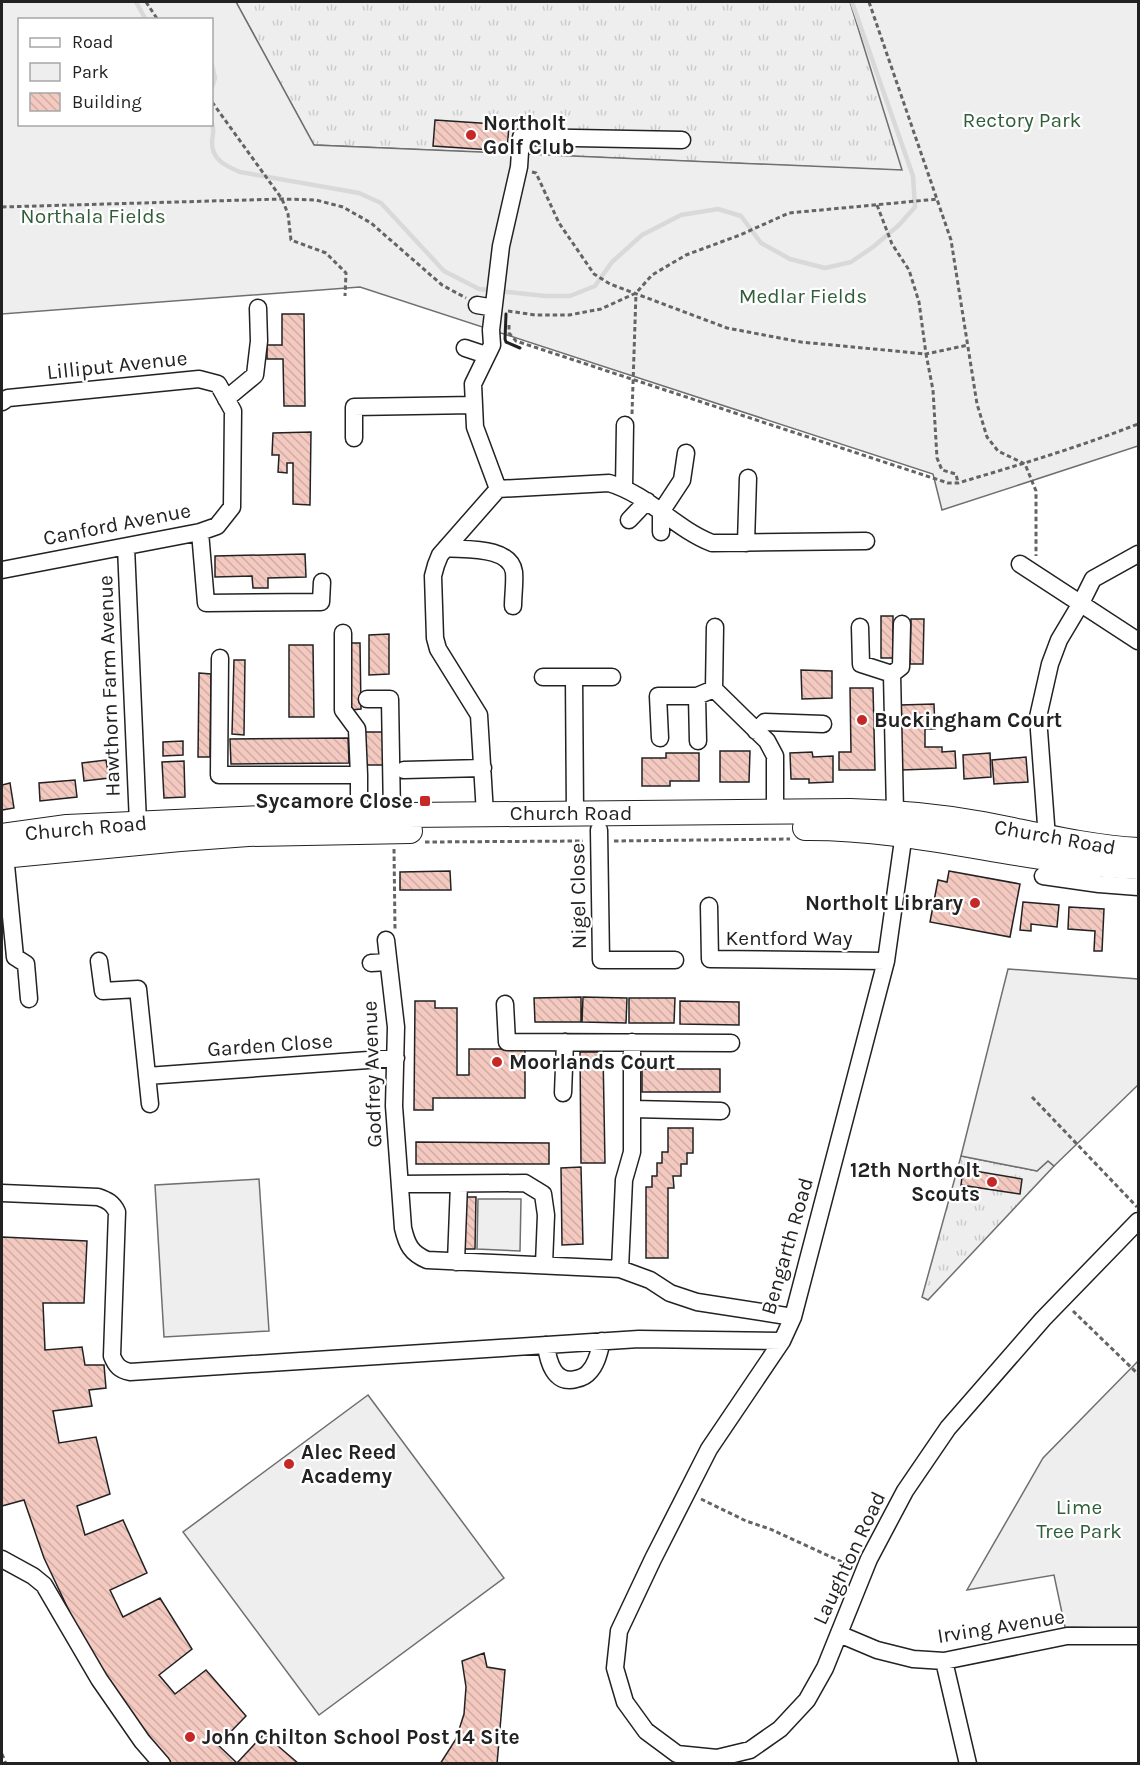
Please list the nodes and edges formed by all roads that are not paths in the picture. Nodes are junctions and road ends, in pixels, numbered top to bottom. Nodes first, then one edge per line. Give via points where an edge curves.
1 (682, 140) dead end
2 (258, 308) dead end
3 (465, 348) dead end
4 (489, 350) junction
5 (226, 399) junction
6 (2, 402) edge
7 (474, 405) junction
8 (625, 425) road end
9 (354, 438) dead end
10 (687, 453) dead end
11 (748, 478) dead end
12 (624, 488) junction
13 (498, 489) junction
14 (647, 501) junction
15 (661, 512) junction
16 (629, 520) dead end
17 (200, 532) junction
18 (661, 532) dead end
19 (866, 541) dead end
20 (746, 543) junction
21 (126, 547) junction
22 (446, 548) junction
23 (1138, 554) edge
24 (1020, 564) dead end
25 (2, 570) edge
26 (322, 582) dead end
27 (1082, 603) junction
28 (513, 606) dead end
29 (902, 624) dead end
30 (715, 627) dead end
31 (860, 627) dead end
32 (342, 633) dead end
33 (1138, 641) edge
34 (220, 658) dead end
35 (892, 674) junction
36 (543, 676) dead end
37 (574, 677) junction
38 (612, 677) dead end
39 (714, 689) junction
40 (697, 696) junction
41 (367, 699) dead end
42 (823, 724) dead end
43 (756, 731) junction
44 (660, 738) dead end
45 (698, 741) dead end
46 (483, 768) junction
47 (404, 770) dead end
48 (360, 775) junction
49 (775, 812) junction
50 (575, 813) junction
51 (485, 814) junction
52 (359, 815) junction
53 (392, 815) junction
54 (898, 815) junction
55 (138, 823) junction
56 (600, 835) junction
57 (1047, 838) junction
58 (3, 849) edge
59 (1138, 850) edge
60 (1138, 867) edge
61 (1044, 876) dead end
62 (1138, 887) edge
63 (710, 906) dead end
64 (386, 940) road end
65 (675, 960) dead end
66 (99, 961) dead end
67 (886, 961) junction
68 (388, 962) junction
69 (371, 963) dead end
70 (29, 999) dead end
71 (505, 1004) dead end
72 (565, 1042) junction
73 (632, 1042) junction
74 (731, 1043) dead end
75 (396, 1058) junction
76 (147, 1076) junction
77 (563, 1093) dead end
78 (150, 1104) dead end
79 (633, 1109) junction
80 (721, 1111) dead end
81 (400, 1184) junction
82 (459, 1184) junction
83 (2, 1193) edge
84 (1138, 1221) edge
85 (456, 1262) junction
86 (544, 1264) junction
87 (620, 1269) junction
88 (793, 1317) junction
89 (602, 1341) junction
90 (782, 1341) junction
91 (546, 1345) junction
92 (2, 1559) edge
93 (839, 1634) junction
94 (1138, 1636) edge
95 (944, 1661) junction
96 (675, 1759) edge
97 (162, 1764) edge
98 (968, 1764) edge

1 - 4 street via 521,137 519,167 492,301
2 - 5 street via 255,375
3 - 4 street
4 - 7 street via 473,384
5 - 6 street, Lilliput Avenue via 218,384 199,379 8,398
5 - 17 street, Canford Avenue via 233,411 232,507 217,526
7 - 9 street via 354,407
7 - 13 street via 475,427
8 - 12 street
10 - 15 street via 682,480
11 - 20 street
12 - 13 street via 609,483
12 - 14 street
13 - 22 street
14 - 15 street
14 - 16 street
15 - 18 street
15 - 20 street via 712,543
17 - 21 street, Canford Avenue
17 - 26 street via 206,603 321,602
19 - 20 street
21 - 25 street, Canford Avenue
21 - 55 street, Hawthorn Farm Avenue
22 - 28 street via 492,552 505,559 514,573
22 - 46 street via 433,576 435,638 479,715
23 - 27 street via 1093,579
24 - 27 street
27 - 33 street
27 - 57 street via 1056,648 1038,717
29 - 35 street via 901,668
30 - 39 street
31 - 35 street via 861,664
32 - 48 street via 343,710 357,729
34 - 48 street via 219,775
35 - 54 street, Bengarth Road
36 - 37 street
37 - 38 street
37 - 50 street
39 - 40 street
39 - 43 street
40 - 44 street via 658,696
40 - 45 street
41 - 53 street via 390,699
42 - 43 street via 765,722
43 - 49 street via 775,756
46 - 47 street
46 - 51 street
48 - 52 street
49 - 50 highway, Church Road
49 - 54 highway, Church Road
50 - 51 highway, Church Road
51 - 53 highway, Church Road
52 - 53 highway, Church Road
52 - 55 highway, Church Road
54 - 56 highway, Church Road via 824,828
54 - 57 highway, Church Road via 962,821
54 - 60 highway, Church Road via 1047,858
54 - 67 street, Bengarth Road
55 - 58 highway, Church Road via 67,827
56 - 58 highway, Church Road via 248,834
56 - 65 street, Nigel Close via 601,960
57 - 59 highway, Church Road
58 - 70 street via 15,957 26,964
61 - 62 street, Church Road
63 - 67 street, Kentford Way via 710,960
64 - 68 street, Godfrey Avenue
66 - 76 street via 103,991 138,989
67 - 88 street, Bengarth Road
68 - 69 street
68 - 75 street, Godfrey Avenue
71 - 72 street via 507,1042
72 - 73 street
72 - 77 street
73 - 74 street
73 - 79 street
75 - 76 street, Garden Close
75 - 81 street, Godfrey Avenue via 394,1106
76 - 78 street
79 - 80 street
79 - 87 street via 632,1152 623,1188
81 - 82 street
81 - 85 street, Godfrey Avenue via 406,1243 414,1254 427,1260
82 - 85 street
82 - 86 street via 525,1183 543,1194
83 - 91 street via 98,1197 114,1206 117,1212 112,1356 122,1370
84 - 93 street, Laughton Road via 1042,1319 948,1428 905,1491 864,1572
85 - 86 street, Godfrey Avenue
86 - 87 street, Godfrey Avenue
87 - 88 street, Godfrey Avenue via 697,1302
88 - 90 street, Bengarth Road
89 - 90 street
89 - 91 street
89 - 91 street via 589,1372 573,1380 557,1375
90 - 96 street, Bengarth Road via 710,1449 619,1631 615,1668 625,1702 646,1731
92 - 97 street via 44,1585 99,1679
93 - 95 street, Irving Avenue via 877,1650 913,1659
93 - 96 street, Laughton Road via 807,1700 780,1729 750,1750 717,1758
94 - 95 street, Irving Avenue via 1067,1636
95 - 98 street

